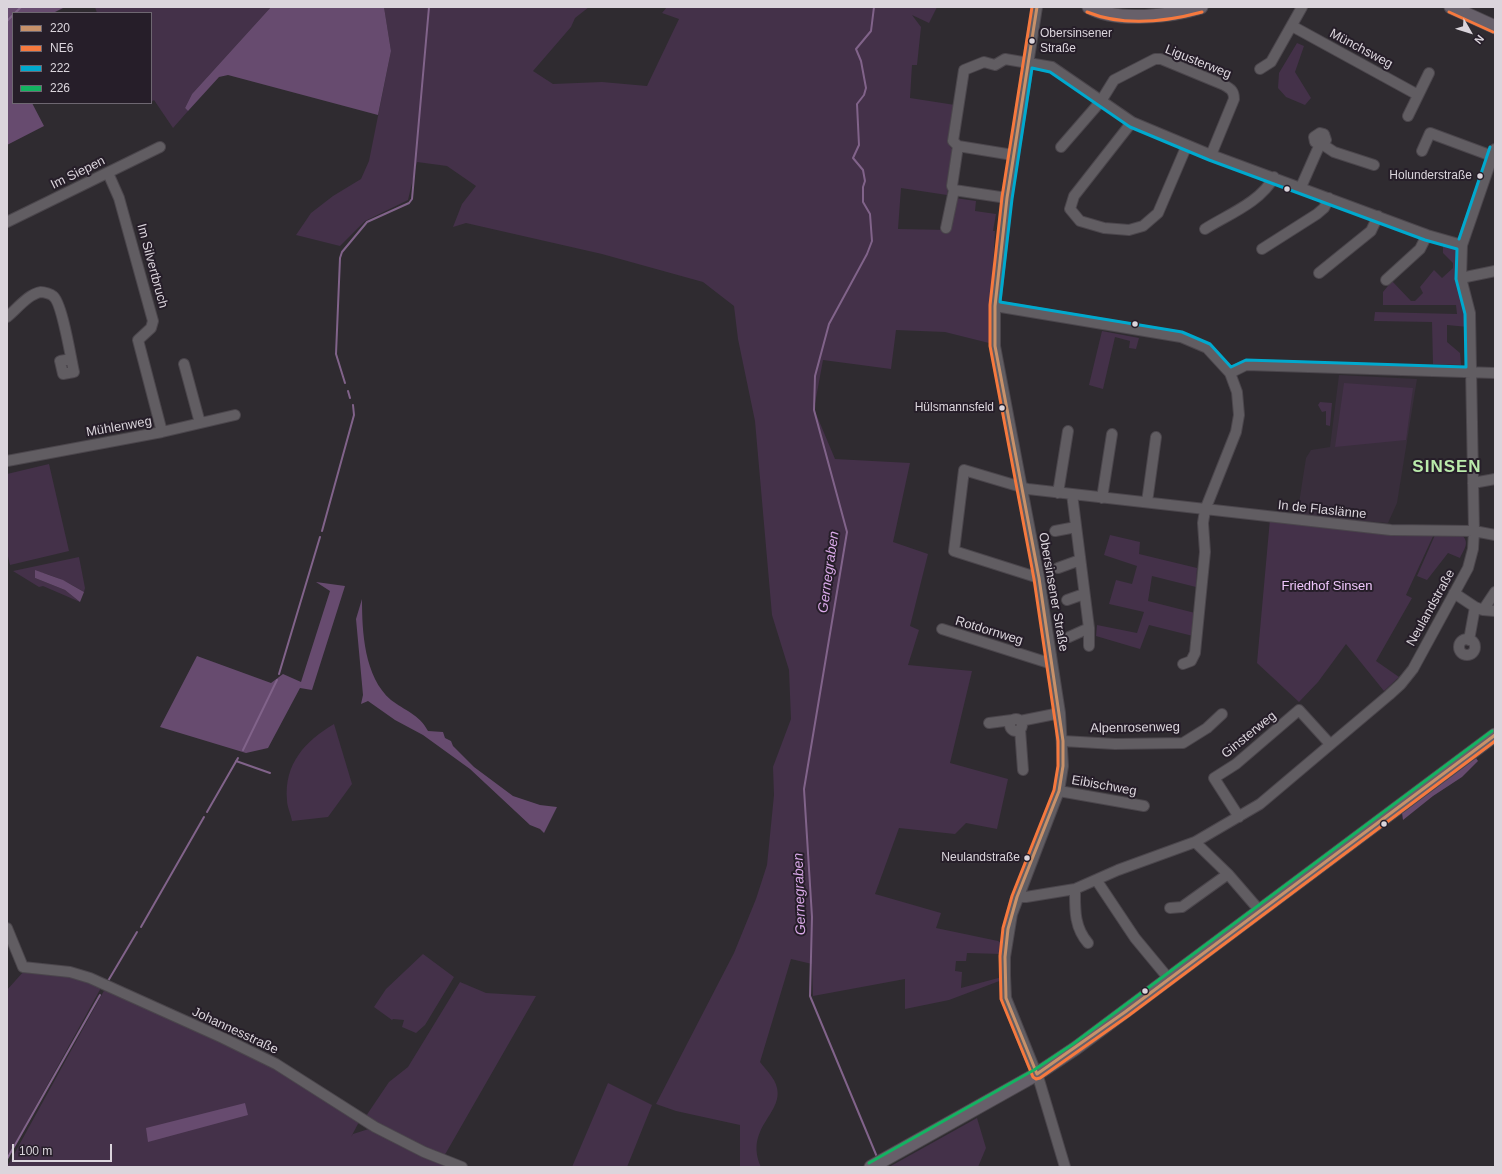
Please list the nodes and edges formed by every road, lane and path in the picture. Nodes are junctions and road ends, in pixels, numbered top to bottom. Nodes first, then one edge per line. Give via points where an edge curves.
1 (1037, 7) edge
2 (1089, 7) edge
3 (1201, 7) edge
4 (1302, 7) edge
5 (1451, 7) edge
6 (1292, 26) junction
7 (1495, 27) edge
8 (1028, 62) junction
9 (1260, 69) dead end
10 (1429, 73) dead end
11 (1418, 95) junction
12 (1101, 101) junction
13 (1408, 116) dead end
14 (1132, 122) junction
15 (1187, 145) junction
16 (958, 146) junction
17 (160, 147) dead end
18 (1061, 147) dead end
19 (1422, 151) dead end
20 (1494, 152) edge
21 (1211, 154) junction
22 (1014, 155) junction
23 (1374, 165) dead end
24 (108, 173) junction
25 (1491, 175) edge
26 (1274, 177) junction
27 (1301, 187) junction
28 (954, 190) junction
29 (1007, 198) junction
30 (1329, 198) junction
31 (1378, 216) junction
32 (7, 222) edge
33 (946, 228) dead end
34 (1204, 230) dead end
35 (1427, 235) junction
36 (1462, 245) junction
37 (1262, 249) dead end
38 (1495, 271) edge
39 (1319, 273) dead end
40 (1462, 278) junction
41 (1386, 280) dead end
42 (995, 306) junction
43 (7, 317) edge
44 (71, 359) dead end
45 (184, 364) dead end
46 (1471, 372) junction
47 (1230, 373) junction
48 (1495, 373) edge
49 (235, 415) dead end
50 (200, 423) junction
51 (1068, 431) dead end
52 (162, 432) junction
53 (1112, 434) dead end
54 (1156, 437) dead end
55 (7, 461) edge
56 (1495, 479) edge
57 (1473, 483) junction
58 (1022, 488) junction
59 (1058, 493) junction
60 (1072, 494) junction
61 (1102, 498) junction
62 (1147, 502) junction
63 (1205, 510) junction
64 (1076, 527) junction
65 (1055, 531) dead end
66 (1474, 531) junction
67 (1495, 535) edge
68 (1080, 560) junction
69 (1058, 568) dead end
70 (1038, 578) junction
71 (1495, 592) edge
72 (1454, 593) junction
73 (1084, 594) junction
74 (1067, 600) dead end
75 (1479, 608) junction
76 (1495, 611) edge
77 (1089, 628) junction
78 (942, 629) dead end
79 (1069, 636) dead end
80 (1469, 640) dead end
81 (1089, 646) dead end
82 (1052, 664) junction
83 (1183, 664) dead end
84 (1060, 713) junction
85 (1222, 714) dead end
86 (989, 723) dead end
87 (1017, 723) junction
88 (1495, 736) edge
89 (1063, 741) junction
90 (1330, 744) junction
91 (1023, 770) dead end
92 (1059, 791) junction
93 (1144, 806) dead end
94 (1239, 817) junction
95 (1195, 842) junction
96 (1228, 874) junction
97 (1098, 880) junction
98 (1075, 890) junction
99 (1017, 897) junction
100 (1170, 908) dead end
101 (1260, 911) junction
102 (7, 928) edge
103 (1088, 943) dead end
104 (1169, 979) junction
105 (1037, 1074) junction
106 (462, 1167) edge
107 (871, 1167) edge
108 (1065, 1167) edge

1 - 8 street, Obersinsener Straße
2 - 3 main road via 1130,16 1159,15
4 - 6 street
5 - 7 main road
6 - 9 street via 1271,62
6 - 11 street, Münchsweg
8 - 12 street via 1052,68
8 - 16 street via 1005,59 995,65 984,62 964,70 953,141
8 - 22 street, Obersinsener Straße
10 - 11 street
11 - 13 street
12 - 14 street
12 - 18 street
12 - 21 street, Ligusterweg via 1114,80 1155,59 1161,59 1224,85 1234,94 1234,100
14 - 15 street
14 - 15 street via 1074,196 1070,210 1080,221 1116,229 1129,230 1143,226 1158,213
15 - 21 street
16 - 22 street
16 - 28 street via 952,186
17 - 24 street, Im Siepen
19 - 20 street, Neulandstraße via 1430,132
20 - 25 street, Neulandstraße
21 - 26 street
22 - 29 street, Obersinsener Straße
23 - 27 street via 1334,152 1321,144
24 - 32 street, Im Siepen
24 - 52 street, Im Silvertbruch via 119,198 153,321 151,328 138,340
25 - 36 street, Neulandstraße
26 - 27 street
26 - 34 street via 1269,187
27 - 30 street
28 - 29 street
28 - 33 street
29 - 42 street, Obersinsener Straße
30 - 31 street
30 - 37 street via 1317,214
31 - 35 street
31 - 39 street via 1371,231
35 - 36 street
35 - 41 street via 1420,249
36 - 40 street, Neulandstraße
38 - 40 street
40 - 46 street, Neulandstraße via 1470,313
42 - 47 street via 1181,337 1207,348
42 - 58 street, Obersinsener Straße via 995,346
43 - 44 street via 31,296 42,292 53,296 58,304
45 - 50 street
46 - 47 street via 1246,365
46 - 48 street
46 - 57 street, Neulandstraße
47 - 63 street via 1237,392 1240,414 1236,432
49 - 50 street, Mühlenweg
50 - 52 street, Mühlenweg
51 - 59 street
52 - 55 street, Mühlenweg
53 - 61 street
54 - 62 street
56 - 57 street
57 - 66 street, Neulandstraße
58 - 59 street, In de Flaslänne
58 - 70 street, Obersinsener Straße
58 - 70 street, In de Flaslänne via 964,470 954,551
59 - 60 street, In de Flaslänne
60 - 61 street, In de Flaslänne
60 - 64 street
61 - 62 street, In de Flaslänne
62 - 63 street, In de Flaslänne
63 - 66 street, In de Flaslänne via 1390,530
63 - 83 street via 1205,552 1196,653 1191,660
64 - 65 street
64 - 68 street
66 - 67 street, In de Flaslänne
66 - 72 street, Neulandstraße via 1468,568
68 - 69 street
68 - 73 street
70 - 82 street, Obersinsener Straße
71 - 75 street
72 - 75 street
72 - 90 street, Neulandstraße via 1401,684
73 - 74 street
73 - 77 street
75 - 76 street
75 - 80 street
77 - 79 street
77 - 81 street
78 - 82 street, Rotdornweg
82 - 84 street, Obersinsener Straße
84 - 87 street
84 - 89 street, Obersinsener Straße
85 - 89 street, Alpenrosenweg via 1207,728 1183,742 1115,744
86 - 87 street
87 - 91 street
88 - 101 main road
89 - 92 street, Obersinsener Straße
90 - 94 street, Neulandstraße via 1260,804
90 - 94 street, Ginsterweg via 1299,710 1236,764 1214,778
92 - 93 street, Eibischweg
92 - 99 street, Obersinsener Straße
94 - 95 street, Neulandstraße
95 - 96 street
95 - 97 street, Neulandstraße via 1118,870
96 - 100 street via 1182,907
96 - 101 street
97 - 98 street, Neulandstraße
97 - 104 street via 1135,938
98 - 99 street, Neulandstraße
98 - 103 street via 1075,916
99 - 105 street, Obersinsener Straße via 1008,929 1005,957 1006,998
101 - 104 main road
102 - 106 street, Johannesstraße via 23,967 70,972 90,978 223,1038 276,1064 375,1127 424,1152
104 - 105 main road
105 - 107 main road
105 - 108 street, Obersinsener Straße

